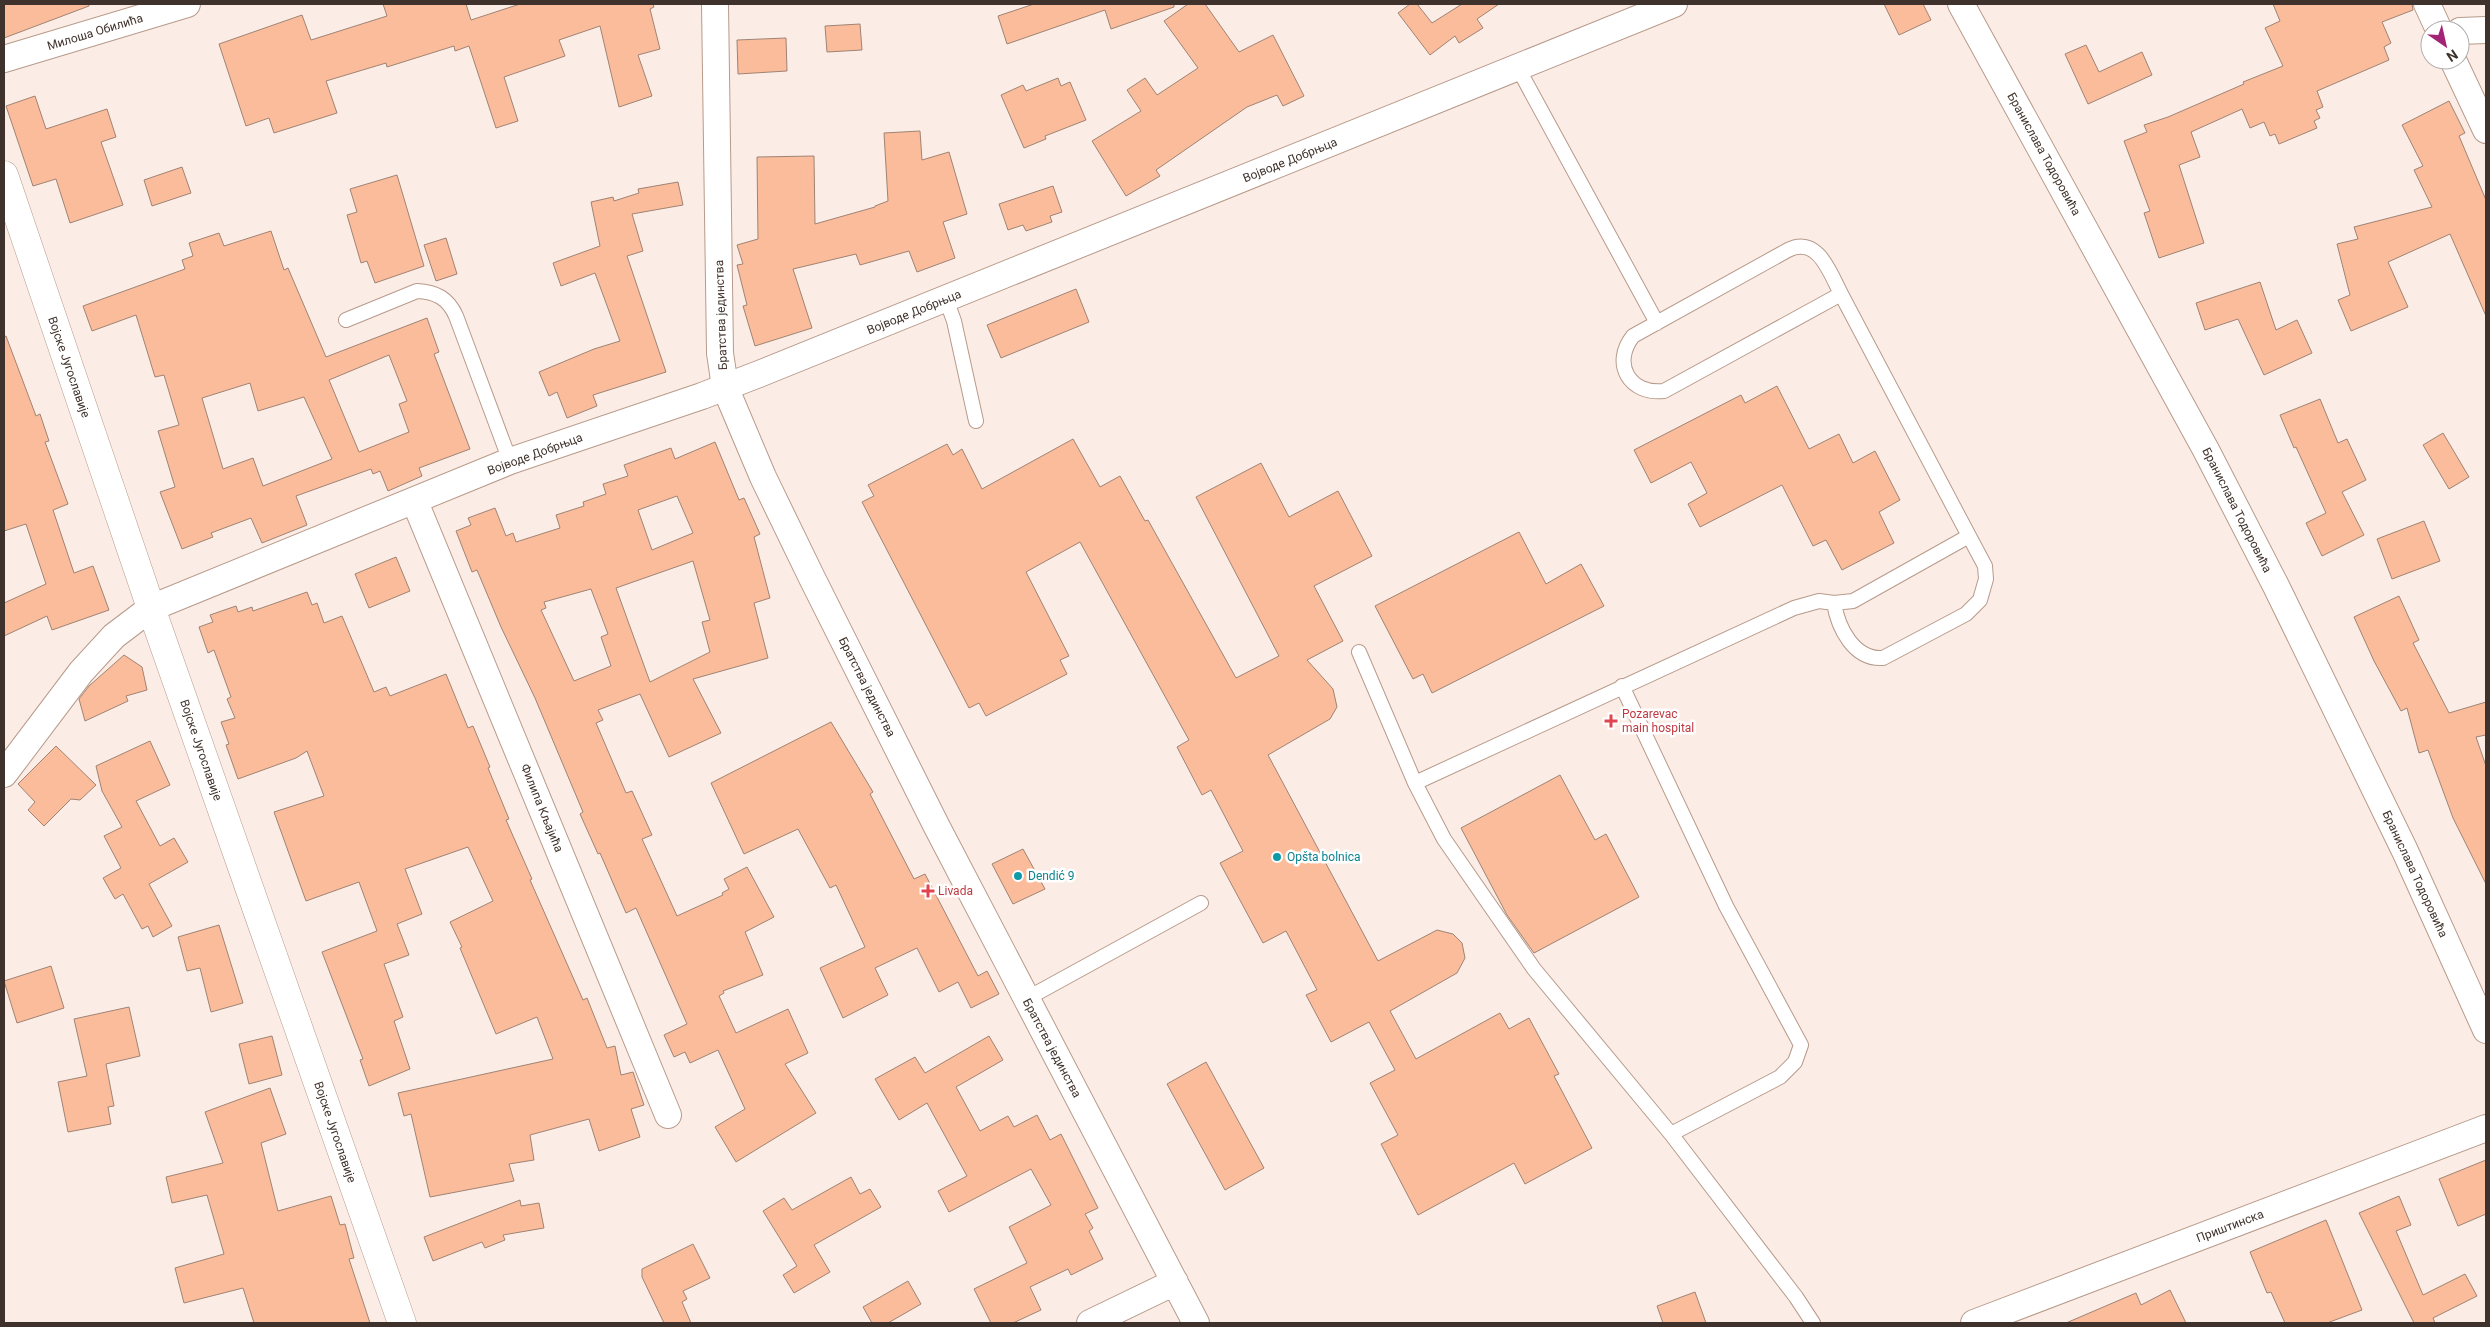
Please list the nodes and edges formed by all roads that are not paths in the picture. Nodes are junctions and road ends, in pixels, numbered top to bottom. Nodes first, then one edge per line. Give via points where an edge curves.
1 (187, 4) edge
2 (715, 4) edge
3 (1674, 4) edge
4 (1961, 4) edge
5 (2427, 4) edge
6 (2434, 20) edge
7 (2486, 30) edge
8 (2470, 31) edge
9 (4, 59) edge
10 (1518, 68) junction
11 (2459, 70) edge
12 (2486, 130) edge
13 (4, 175) edge
14 (1841, 294) junction
15 (946, 299) junction
16 (346, 320) dead end
17 (1657, 323) junction
18 (725, 387) junction
19 (976, 421) dead end
20 (510, 461) junction
21 (415, 502) junction
22 (1969, 536) junction
23 (1834, 603) junction
24 (151, 608) junction
25 (1359, 652) dead end
26 (1622, 686) junction
27 (4, 774) edge
28 (1414, 783) junction
29 (1201, 903) dead end
30 (1026, 999) junction
31 (2486, 1030) edge
32 (668, 1115) dead end
33 (2486, 1128) edge
34 (1671, 1134) junction
35 (1175, 1282) junction
36 (402, 1323) edge
37 (1090, 1323) edge
38 (1196, 1323) edge
39 (1813, 1323) edge
40 (1974, 1323) edge

1 - 9 street, Милоша Обилића
2 - 18 street, Братства јединства via 720,353
3 - 10 street, Војводе Добрњца
4 - 31 street, Бранислава Тодоровића via 2206,450 2276,586 2405,851
5 - 6 street
7 - 8 street
10 - 15 street, Војводе Добрњца
10 - 17 lane
11 - 12 street
13 - 24 main road, Војске Југославије
14 - 17 lane via 1819,253 1800,246
14 - 17 lane via 1664,391 1654,392 1636,385 1625,370 1623,361 1627,344 1633,336
14 - 22 lane
15 - 18 street, Војводе Добрњца
15 - 19 lane
16 - 20 lane via 417,291 429,292 447,302 456,316
18 - 20 street, Војводе Добрњца
18 - 30 street, Братства јединства via 763,477 808,570
20 - 21 street, Војводе Добрњца
21 - 24 street, Војводе Добрњца
21 - 32 street, Филипа Кљајића
22 - 23 lane via 1853,601
22 - 23 lane via 1985,566 1986,579 1980,600 1966,614 1883,658 1868,657 1853,647 1839,621
23 - 26 lane via 1819,601 1794,608
24 - 27 street, Војводе Добрњца via 114,636 81,672
24 - 36 main road, Војске Југославије
25 - 28 lane
26 - 28 lane
26 - 34 lane via 1726,906 1801,1045 1795,1062 1780,1077
28 - 34 lane via 1444,839 1534,969
29 - 30 lane
30 - 35 street, Братства јединства
33 - 40 street, Приштинска
34 - 39 lane
35 - 37 street
35 - 38 street, Братства јединства

